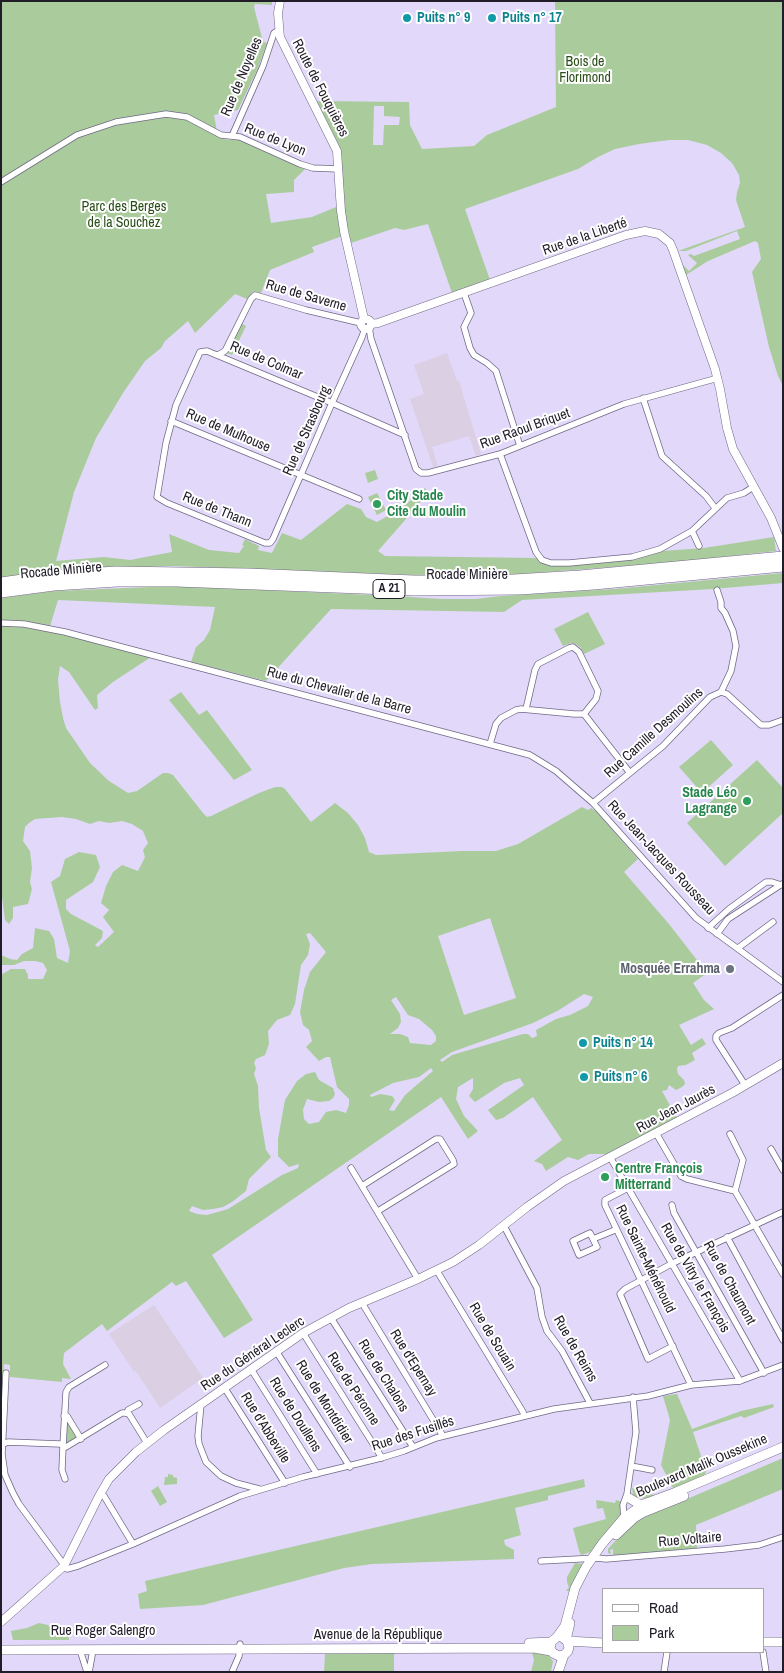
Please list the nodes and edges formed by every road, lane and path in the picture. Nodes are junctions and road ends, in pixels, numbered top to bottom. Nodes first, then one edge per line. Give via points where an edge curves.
1 (280, 1) edge
2 (279, 30) junction
3 (232, 136) junction
4 (339, 169) junction
5 (1, 182) edge
6 (464, 293) junction
7 (366, 326) junction
8 (218, 355) junction
9 (718, 378) junction
10 (643, 398) junction
11 (332, 403) junction
12 (171, 421) junction
13 (405, 435) junction
14 (520, 446) junction
15 (500, 454) junction
16 (301, 475) junction
17 (753, 487) junction
18 (358, 499) dead end
19 (715, 508) junction
20 (692, 531) junction
21 (270, 543) joint
22 (699, 546) dead end
23 (783, 548) edge
24 (779, 562) edge
25 (1, 583) edge
26 (717, 590) dead end
27 (1, 592) edge
28 (1, 623) edge
29 (721, 692) junction
30 (526, 709) junction
31 (584, 714) junction
32 (783, 720) edge
33 (490, 744) junction
34 (630, 773) junction
35 (593, 803) junction
36 (782, 885) edge
37 (773, 922) dead end
38 (708, 928) junction
39 (717, 934) junction
40 (738, 948) junction
41 (783, 982) edge
42 (783, 995) edge
43 (783, 1063) edge
44 (745, 1085) junction
45 (656, 1133) junction
46 (730, 1134) dead end
47 (771, 1149) dead end
48 (610, 1157) junction
49 (351, 1168) dead end
50 (783, 1170) edge
51 (578, 1173) joint
52 (362, 1186) junction
53 (628, 1188) junction
54 (736, 1191) junction
55 (672, 1205) dead end
56 (378, 1211) junction
57 (783, 1212) edge
58 (755, 1224) junction
59 (504, 1226) junction
60 (616, 1230) junction
61 (726, 1237) junction
62 (593, 1239) dead end
63 (697, 1252) junction
64 (672, 1263) junction
65 (437, 1271) junction
66 (783, 1274) edge
67 (418, 1279) junction
68 (641, 1281) junction
69 (362, 1303) junction
70 (331, 1318) junction
71 (780, 1329) edge
72 (303, 1333) junction
73 (783, 1340) edge
74 (673, 1346) junction
75 (276, 1351) junction
76 (105, 1365) dead end
77 (783, 1365) edge
78 (251, 1369) junction
79 (6, 1373) dead end
80 (764, 1373) junction
81 (740, 1382) junction
82 (691, 1385) junction
83 (224, 1387) junction
84 (632, 1397) junction
85 (590, 1403) junction
86 (139, 1404) dead end
87 (201, 1404) junction
88 (127, 1413) junction
89 (64, 1416) junction
90 (524, 1416) junction
91 (443, 1436) junction
92 (81, 1439) junction
93 (147, 1443) junction
94 (2, 1444) edge
95 (63, 1446) junction
96 (783, 1447) edge
97 (413, 1448) junction
98 (783, 1454) edge
99 (382, 1458) junction
100 (631, 1466) junction
101 (350, 1467) junction
102 (652, 1470) dead end
103 (317, 1474) junction
104 (64, 1478) dead end
105 (285, 1483) junction
106 (262, 1490) junction
107 (100, 1493) junction
108 (628, 1496) junction
109 (644, 1504) junction
110 (630, 1516) junction
111 (783, 1537) edge
112 (133, 1544) junction
113 (595, 1558) junction
114 (541, 1560) dead end
115 (64, 1566) junction
116 (1, 1622) edge
117 (764, 1642) edge
118 (783, 1642) edge
119 (602, 1643) edge
120 (1, 1644) edge
121 (560, 1646) junction
122 (205, 1647) junction
123 (240, 1647) junction
124 (764, 1647) edge
125 (783, 1647) edge
126 (602, 1648) edge
127 (1, 1650) edge
128 (80, 1650) junction
129 (93, 1650) junction
130 (667, 1653) edge
131 (763, 1653) edge
132 (88, 1672) edge
133 (232, 1672) edge
134 (557, 1672) edge
135 (664, 1672) edge
136 (766, 1672) edge

1 - 2 street, Route de Fouquières
2 - 3 street, Rue de Noyelles via 274,33
2 - 4 street, Route de Fouquières via 336,147
3 - 4 street, Rue de Lyon via 300,164
3 - 5 street, Rue de Lyon via 221,135 187,117 176,115 116,122 78,135
4 - 7 street, Route de Fouquières via 344,231
6 - 7 street, Rue de la Liberté
6 - 9 street, Rue de la Liberté via 626,235 652,232 665,238 673,250
6 - 14 street via 471,313 464,327 470,348 474,355 496,371
7 - 8 street, Rue de Saverne via 255,295 225,351
7 - 11 street, Rue de Strasbourg
7 - 13 street, Rue Raoul Briquet
8 - 11 street, Rue de Colmar
8 - 12 street, Rue de Colmar via 200,352
9 - 10 street, Rue Raoul Briquet
9 - 17 street, Rue de la Liberté via 730,443
10 - 14 street, Rue Raoul Briquet
10 - 19 street via 664,458
11 - 13 street, Rue de Colmar
11 - 16 street, Rue de Strasbourg
12 - 16 street, Rue de Mulhouse
12 - 21 street, Rue de Thann via 160,500
13 - 15 street, Rue Raoul Briquet via 416,469 421,474
14 - 15 street, Rue Raoul Briquet
15 - 20 street via 536,552 546,562 632,557 667,545
16 - 18 street, Rue de Mulhouse
16 - 21 street, Rue de Strasbourg
17 - 19 street via 727,498
17 - 23 street, Rue de la Liberté
19 - 20 street
20 - 22 street
24 - 25 highway, Rocade Minière / A 21 via 497,581 116,572
24 - 27 highway, Rocade Minière / A 21 via 594,584 520,589 414,590 117,581
26 - 29 street via 736,646 731,671
28 - 33 street, Rue du Chevalier de la Barre via 65,632
29 - 32 street, Rue Camille Desmoulins via 761,725
29 - 34 street, Rue Camille Desmoulins via 710,696 663,746
30 - 31 street
30 - 31 street via 538,664 573,647 579,652 598,691
30 - 33 street via 516,710 498,721
31 - 34 street
33 - 35 street, Rue du Chevalier de la Barre via 537,758
34 - 35 street, Rue Camille Desmoulins
35 - 38 street, Rue Jean-Jacques Rousseau
36 - 38 street via 766,882
36 - 39 street via 728,919
37 - 40 street
38 - 39 street, Rue Jean-Jacques Rousseau
39 - 40 street, Rue Jean-Jacques Rousseau
40 - 41 street, Rue Jean-Jacques Rousseau
42 - 44 street via 716,1036
43 - 44 street, Rue Jean Jaurès
44 - 45 street, Rue Jean Jaurès
45 - 48 street, Rue Jean Jaurès
45 - 54 street via 681,1176
46 - 54 street via 743,1160
47 - 50 street
48 - 51 street, Rue Jean Jaurès
48 - 53 street, Rue Sainte-Ménéhould
49 - 52 street
51 - 59 street, Rue du Général Leclerc
52 - 56 street
52 - 56 street via 440,1139 454,1164
53 - 60 street, Rue Sainte-Ménéhould via 605,1200
53 - 64 street, Rue de Vitry le François
54 - 58 street
55 - 63 street, Rue de Chaumont
56 - 67 street
57 - 58 street
58 - 61 street
58 - 66 street
59 - 65 street, Rue du Général Leclerc via 469,1253
59 - 85 street, Rue de Reims via 538,1288 547,1331 562,1351
60 - 62 street
60 - 68 street, Rue Sainte-Ménéhould
61 - 63 street
61 - 71 street
63 - 64 street
63 - 80 street, Rue de Chaumont
64 - 68 street
64 - 81 street, Rue de Vitry le François
65 - 67 street, Rue du Général Leclerc
65 - 90 street, Rue de Souain
67 - 69 street, Rue du Général Leclerc
68 - 74 street, Rue Sainte-Ménéhould
68 - 74 street via 620,1294 648,1359
69 - 70 street, Rue du Général Leclerc
69 - 91 street, Rue d'Epernay
70 - 72 street, Rue du Général Leclerc
70 - 97 street, Rue de Chalons
71 - 73 street
72 - 75 street, Rue du Général Leclerc
72 - 99 street, Rue de Péronne
74 - 82 street, Rue Sainte-Ménéhould
75 - 78 street, Rue du Général Leclerc
75 - 101 street, Rue de Montdidier
76 - 89 street via 67,1390
77 - 80 street, Rue des Fusillés
78 - 83 street, Rue du Général Leclerc
78 - 103 street, Rue de Doullens
79 - 94 street
80 - 81 street, Rue des Fusillés
81 - 82 street, Rue des Fusillés
82 - 84 street, Rue des Fusillés
83 - 87 street, Rue du Général Leclerc
83 - 105 street, Rue d'Abbeville
84 - 85 street, Rue des Fusillés
84 - 100 street via 636,1432
85 - 90 street, Rue des Fusillés
86 - 88 street
87 - 93 street, Rue du Général Leclerc
87 - 106 street via 198,1436 206,1462 221,1476
88 - 92 street
88 - 93 street
89 - 92 street
89 - 95 street
90 - 91 street, Rue des Fusillés
91 - 97 street, Rue des Fusillés
92 - 95 street
93 - 107 street, Rue du Général Leclerc via 117,1470
94 - 95 street
94 - 115 street via 4,1466 13,1493
95 - 104 street
96 - 109 main road, Boulevard Malik Oussekine
97 - 99 street, Rue des Fusillés
98 - 110 main road, Boulevard Malik Oussekine
99 - 101 street, Rue des Fusillés
100 - 102 street
100 - 108 street
101 - 103 street, Rue des Fusillés
103 - 105 street, Rue des Fusillés
105 - 106 street, Rue des Fusillés
106 - 112 street, Rue des Fusillés via 216,1506
107 - 112 street
107 - 115 street, Rue du Général Leclerc
108 - 109 main road
108 - 110 street
108 - 110 street via 623,1505
109 - 110 main road, Boulevard Malik Oussekine
110 - 113 main road, Boulevard Malik Oussekine
111 - 113 street, Rue Voltaire via 752,1547
112 - 115 street, Rue des Fusillés via 72,1568
113 - 114 street, Rue Voltaire
113 - 121 main road, Boulevard Malik Oussekine via 578,1582
115 - 116 street, Rue du Général Leclerc
117 - 118 main road
119 - 121 main road, Avenue de la République
120 - 122 main road, Rue Roger Salengro
121 - 123 main road, Avenue de la République
121 - 126 main road, Avenue de la République
121 - 134 main road
122 - 123 main road, Avenue de la République
122 - 129 main road, Rue Roger Salengro
123 - 133 street
124 - 125 main road
127 - 128 main road, Rue Roger Salengro
128 - 129 main road, Rue Roger Salengro
128 - 132 street
129 - 132 street
130 - 135 street
131 - 136 street

